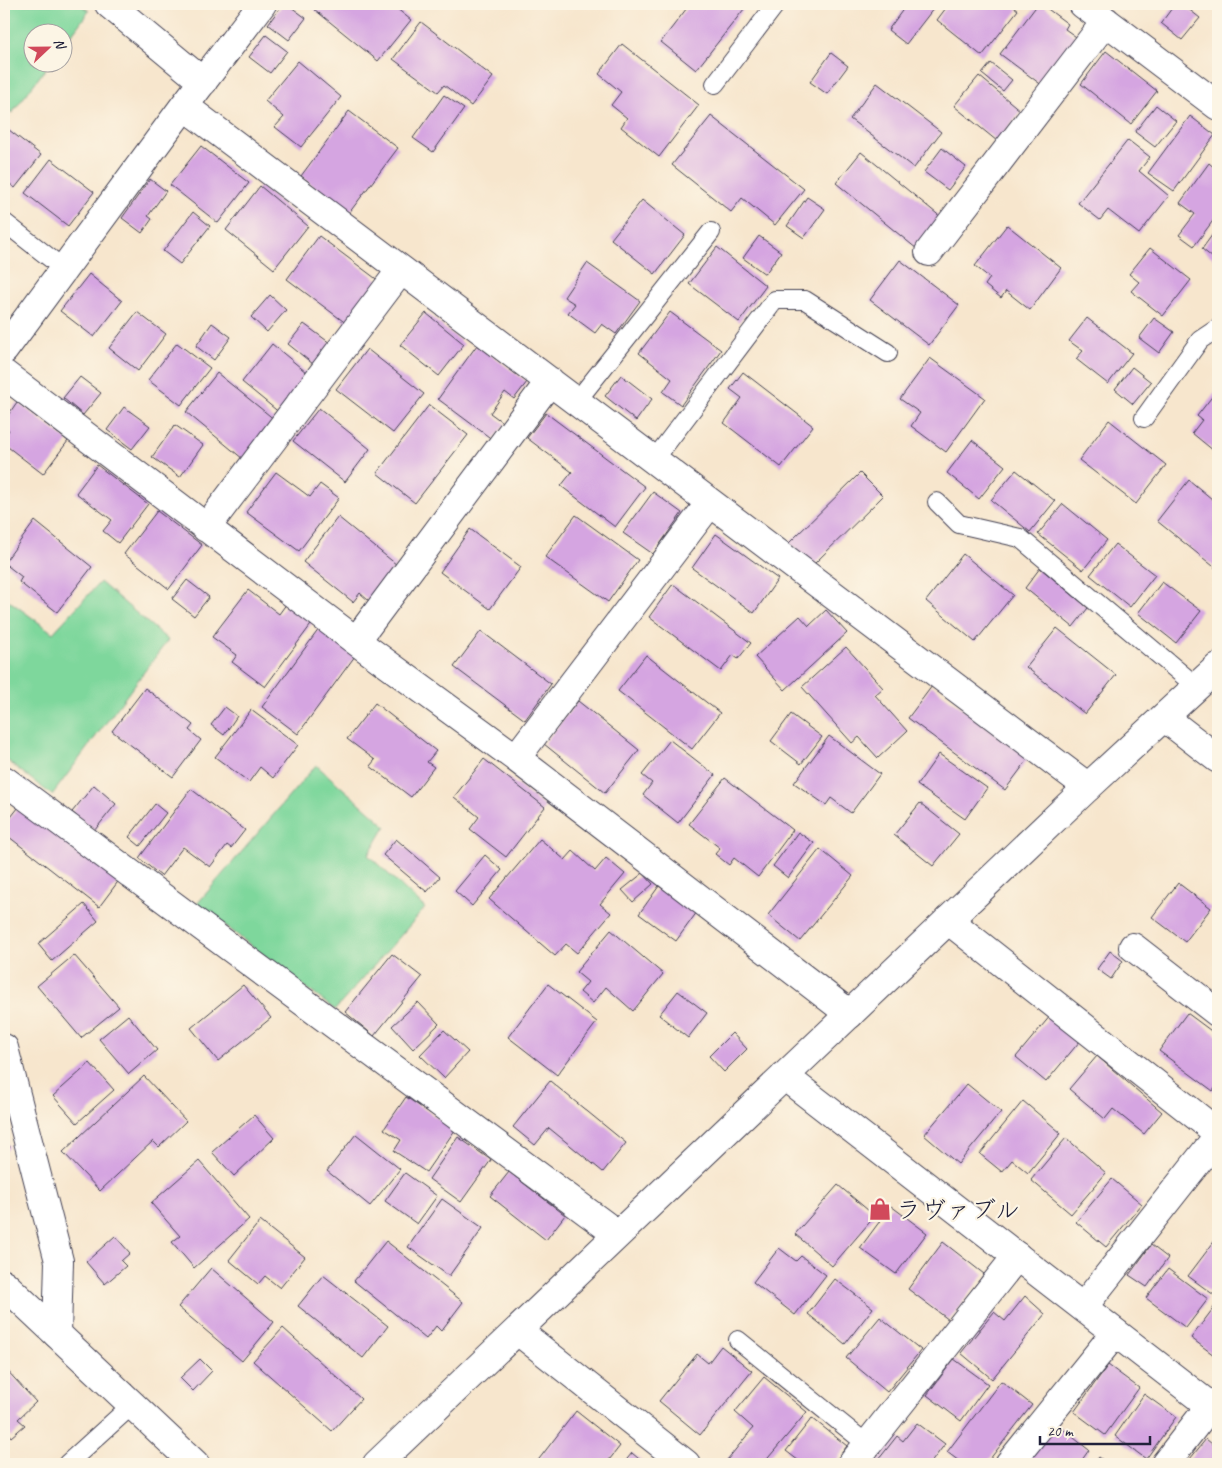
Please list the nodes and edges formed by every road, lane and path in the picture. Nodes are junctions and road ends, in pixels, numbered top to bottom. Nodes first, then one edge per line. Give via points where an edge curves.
1 (109, 4) edge
2 (262, 4) edge
3 (776, 4) edge
4 (1083, 4) edge
5 (1106, 21) junction
6 (203, 82) junction
7 (715, 84) dead end
8 (184, 106) junction
9 (1218, 106) edge
10 (4, 222) edge
11 (711, 232) dead end
12 (929, 252) dead end
13 (64, 269) junction
14 (401, 270) junction
15 (1218, 328) edge
16 (4, 350) edge
17 (888, 353) dead end
18 (4, 374) edge
19 (550, 381) junction
20 (576, 402) junction
21 (1144, 418) dead end
22 (654, 460) junction
23 (937, 502) dead end
24 (710, 503) junction
25 (206, 528) junction
26 (356, 641) junction
27 (1218, 667) edge
28 (1197, 688) junction
29 (1165, 718) junction
30 (516, 758) junction
31 (1218, 759) edge
32 (4, 780) edge
33 (1088, 787) junction
34 (948, 920) junction
35 (1133, 946) dead end
36 (1218, 1013) edge
37 (850, 1014) junction
38 (4, 1048) edge
39 (784, 1076) junction
40 (1218, 1135) edge
41 (617, 1234) junction
42 (1018, 1256) junction
43 (4, 1284) edge
44 (1083, 1307) junction
45 (518, 1331) junction
46 (1115, 1333) junction
47 (57, 1334) junction
48 (738, 1340) dead end
49 (132, 1405) junction
50 (1214, 1409) edge
51 (860, 1455) edge
52 (67, 1464) edge
53 (195, 1464) edge
54 (377, 1464) edge
55 (686, 1464) edge
56 (1010, 1464) edge
57 (1165, 1464) edge

1 - 6 street
2 - 6 street
3 - 7 lane
4 - 5 street
5 - 9 street
5 - 12 street
6 - 8 street
8 - 13 street
8 - 14 street
10 - 13 lane
11 - 20 lane
13 - 16 street
14 - 19 street
14 - 25 street
15 - 21 lane via 1200,340
17 - 22 lane via 805,300 775,300
18 - 25 street
19 - 20 street
19 - 26 street
20 - 22 street
22 - 24 street
23 - 28 lane via 959,524 1020,538
24 - 30 street
24 - 33 street
25 - 26 street
26 - 30 street
27 - 28 street
28 - 29 street
29 - 31 street
29 - 33 street
30 - 37 street
32 - 41 street
33 - 34 street
34 - 37 street
34 - 40 street
35 - 36 street
37 - 39 street
38 - 47 street via 59,1261
39 - 41 street
39 - 42 street
40 - 44 street
41 - 45 street
42 - 44 street
42 - 51 street
43 - 47 street
44 - 46 street
45 - 54 street
45 - 55 street
46 - 50 street
46 - 56 street
47 - 49 street
48 - 51 lane
49 - 52 lane
49 - 53 street
50 - 57 street

